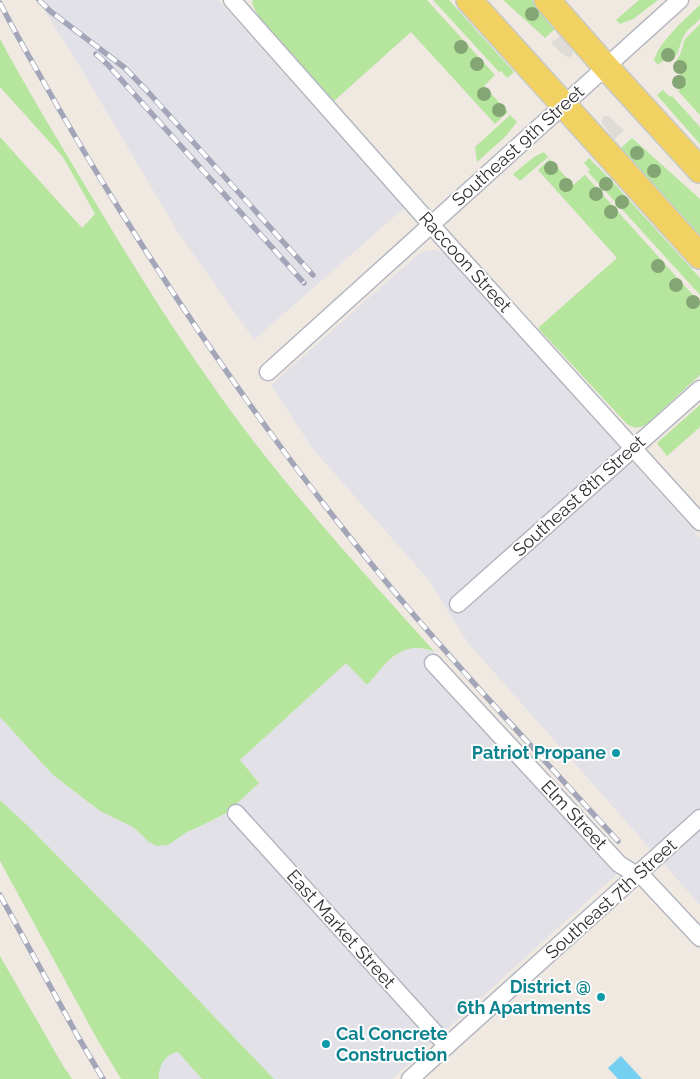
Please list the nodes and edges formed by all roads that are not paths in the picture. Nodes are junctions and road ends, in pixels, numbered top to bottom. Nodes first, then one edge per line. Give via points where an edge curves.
1 (232, 0) edge
2 (469, 0) edge
3 (547, 0) edge
4 (680, 0) edge
5 (606, 67) junction
6 (564, 105) junction
7 (700, 170) edge
8 (432, 224) junction
9 (700, 256) edge
10 (268, 372) dead end
11 (700, 389) edge
12 (633, 448) junction
13 (700, 522) edge
14 (458, 604) dead end
15 (433, 663) dead end
16 (236, 813) dead end
17 (700, 818) edge
18 (637, 875) junction
19 (700, 938) edge
20 (446, 1046) junction
21 (410, 1079) edge

1 - 8 street, Raccoon Street
2 - 6 main road
3 - 5 main road
4 - 5 street, Southeast 9th Street
5 - 6 street, Southeast 9th Street
5 - 7 main road
6 - 8 street, Southeast 9th Street
6 - 9 main road
8 - 10 street, Southeast 9th Street
8 - 12 street, Raccoon Street
11 - 12 street, Southeast 8th Street
12 - 13 street, Raccoon Street
12 - 14 street, Southeast 8th Street
15 - 18 street, Elm Street via 619,864
16 - 20 street, East Market Street
17 - 18 street, Southeast 7th Street
18 - 19 street, Elm Street via 647,880
18 - 20 street, Southeast 7th Street
20 - 21 street, Southeast 7th Street

